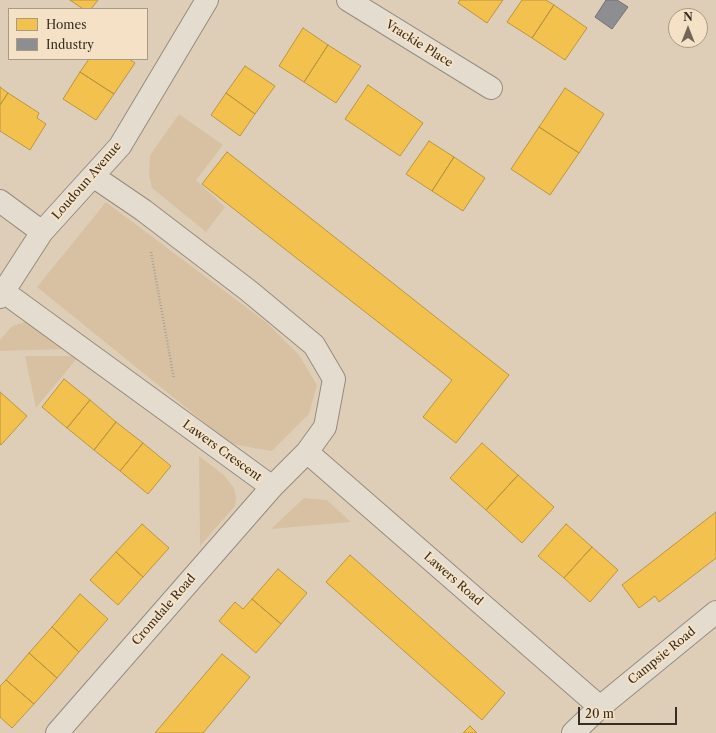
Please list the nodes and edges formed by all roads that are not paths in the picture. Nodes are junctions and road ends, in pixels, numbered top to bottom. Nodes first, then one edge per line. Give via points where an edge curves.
1 (207, 0) edge
2 (348, 0) edge
3 (491, 88) dead end
4 (93, 176) junction
5 (0, 201) edge
6 (42, 232) junction
7 (2, 294) edge
8 (307, 452) junction
9 (272, 487) junction
10 (716, 612) edge
11 (600, 707) junction
12 (57, 733) edge
13 (573, 733) edge

1 - 4 street, Loudoun Avenue via 120,146
2 - 3 street, Vrackie Place
4 - 6 street, Loudoun Avenue
4 - 8 street, Lawers Crescent via 143,210 250,291 314,345 334,379 325,427
5 - 6 street
6 - 7 street, Loudoun Avenue
7 - 9 street, Lawers Crescent
8 - 9 street, Lawers Crescent
8 - 11 street, Lawers Road
9 - 12 street, Cromdale Road
10 - 11 street, Campsie Road
11 - 13 street, Campsie Road

